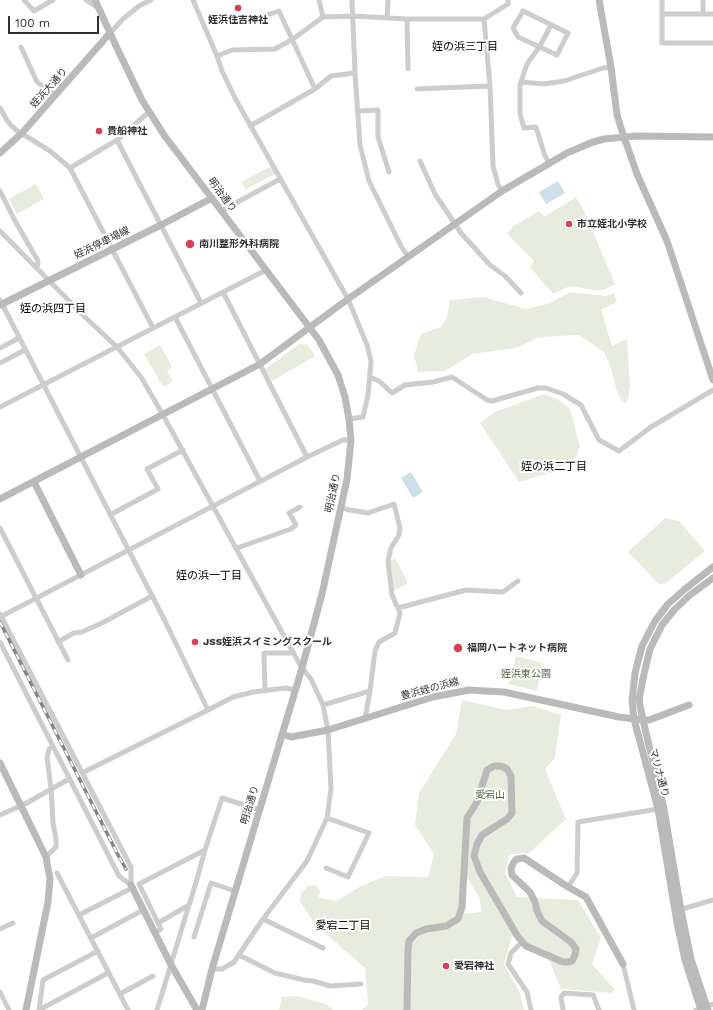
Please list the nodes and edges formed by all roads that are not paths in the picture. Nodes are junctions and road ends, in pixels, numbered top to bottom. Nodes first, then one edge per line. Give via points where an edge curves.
1 (24, 0) edge
2 (53, 0) edge
3 (86, 0) edge
4 (95, 0) edge
5 (151, 0) edge
6 (193, 0) edge
7 (319, 0) edge
8 (352, 0) edge
9 (388, 0) edge
10 (599, 0) edge
11 (662, 0) edge
12 (702, 0) edge
13 (509, 1) edge
14 (99, 8) junction
15 (662, 14) junction
16 (703, 14) junction
17 (713, 14) edge
18 (260, 16) dead end
19 (353, 16) junction
20 (323, 17) junction
21 (387, 18) junction
22 (407, 19) junction
23 (484, 19) junction
24 (551, 25) junction
25 (110, 33) junction
26 (292, 39) junction
27 (713, 43) edge
28 (540, 46) junction
29 (21, 47) dead end
30 (217, 56) junction
31 (611, 67) junction
32 (408, 69) dead end
33 (355, 73) junction
34 (521, 82) junction
35 (490, 86) junction
36 (316, 89) junction
37 (417, 89) dead end
38 (55, 96) junction
39 (0, 108) edge
40 (357, 111) junction
41 (149, 112) junction
42 (250, 126) junction
43 (22, 133) junction
44 (624, 137) junction
45 (713, 137) edge
46 (117, 140) junction
47 (0, 153) edge
48 (420, 161) dead end
49 (548, 163) junction
50 (70, 168) junction
51 (389, 172) dead end
52 (280, 179) junction
53 (0, 191) edge
54 (502, 191) junction
55 (212, 198) junction
56 (221, 211) junction
57 (455, 224) junction
58 (161, 225) junction
59 (0, 231) edge
60 (112, 249) junction
61 (409, 257) junction
62 (37, 267) junction
63 (266, 270) junction
64 (49, 280) junction
65 (223, 292) junction
66 (521, 293) dead end
67 (348, 300) junction
68 (1, 303) edge
69 (201, 303) junction
70 (175, 317) junction
71 (153, 328) junction
72 (310, 328) junction
73 (19, 338) junction
74 (117, 347) junction
75 (0, 348) edge
76 (25, 350) junction
77 (0, 363) edge
78 (260, 364) junction
79 (370, 376) junction
80 (713, 380) edge
81 (43, 385) junction
82 (212, 389) junction
83 (713, 390) edge
84 (0, 407) edge
85 (163, 414) junction
86 (349, 419) junction
87 (351, 440) junction
88 (183, 450) junction
89 (80, 457) junction
90 (307, 457) junction
91 (260, 481) junction
92 (34, 482) junction
93 (0, 499) edge
94 (213, 505) junction
95 (300, 507) dead end
96 (340, 508) junction
97 (110, 515) junction
98 (0, 528) edge
99 (237, 548) junction
100 (128, 550) junction
101 (713, 567) edge
102 (81, 575) junction
103 (713, 578) edge
104 (518, 581) dead end
105 (152, 596) junction
106 (36, 597) junction
107 (398, 608) junction
108 (0, 616) edge
109 (0, 642) edge
110 (58, 642) junction
111 (294, 653) junction
112 (68, 660) dead end
113 (302, 668) junction
114 (295, 690) junction
115 (265, 691) junction
116 (370, 691) junction
117 (323, 705) junction
118 (690, 705) dead end
119 (208, 710) junction
120 (365, 719) junction
121 (634, 719) junction
122 (643, 720) junction
123 (328, 730) junction
124 (282, 734) junction
125 (53, 747) junction
126 (0, 763) edge
127 (82, 773) junction
128 (69, 779) junction
129 (51, 788) junction
130 (22, 805) junction
131 (658, 808) junction
132 (260, 810) junction
133 (0, 816) edge
134 (327, 818) junction
135 (205, 850) junction
136 (46, 857) junction
137 (326, 868) dead end
138 (57, 873) dead end
139 (132, 887) junction
140 (568, 887) junction
141 (235, 891) junction
142 (713, 900) edge
143 (189, 905) junction
144 (143, 910) junction
145 (677, 911) junction
146 (79, 915) junction
147 (263, 919) junction
148 (13, 923) dead end
149 (158, 923) junction
150 (0, 929) edge
151 (154, 933) junction
152 (194, 937) dead end
153 (91, 938) junction
154 (522, 942) junction
155 (323, 948) dead end
156 (98, 951) junction
157 (239, 955) junction
158 (170, 963) junction
159 (623, 964) joint
160 (212, 969) junction
161 (108, 973) junction
162 (153, 976) dead end
163 (361, 984) dead end
164 (0, 992) edge
165 (120, 994) junction
166 (704, 1008) edge
167 (9, 1010) edge
168 (26, 1010) edge
169 (39, 1010) edge
170 (128, 1010) edge
171 (156, 1010) edge
172 (197, 1010) edge
173 (202, 1010) edge
174 (407, 1010) edge
175 (531, 1010) edge
176 (563, 1010) edge
177 (599, 1010) edge
178 (634, 1010) edge

1 - 2 street via 34,11
3 - 14 street
4 - 14 street, 明治通り
5 - 25 street via 129,14
6 - 30 street
7 - 20 street
8 - 19 street
9 - 21 street
10 - 31 street
11 - 15 street
12 - 16 street
13 - 23 street
14 - 25 street, 明治通り
15 - 16 street
15 - 27 street via 662,43
16 - 17 street
18 - 26 street via 279,11
19 - 20 street
19 - 21 street
19 - 33 street
20 - 26 street
21 - 22 street
22 - 23 street
22 - 32 street
23 - 35 street
24 - 28 street
24 - 28 street via 568,33 557,55
24 - 28 street via 523,11 513,28 518,37
25 - 38 street, 姪浜大通り
25 - 41 street, 明治通り
26 - 30 street via 274,49 232,50
26 - 36 street
28 - 34 street via 527,64
29 - 38 street via 37,82
30 - 42 street via 225,78
31 - 34 street via 564,81 544,84
31 - 44 street
33 - 36 street via 330,76
33 - 40 street
34 - 49 street via 520,114 524,128 536,127
35 - 37 street
35 - 54 street via 493,166
36 - 42 street
38 - 43 street, 姪浜大通り
39 - 43 street via 8,122
40 - 51 street via 378,110 378,137
40 - 61 street via 360,145 369,181 402,248
41 - 46 street
41 - 55 street, 明治通り
42 - 52 street
43 - 47 street, 姪浜大通り
43 - 50 street
44 - 45 street
44 - 49 street via 604,139 581,146
44 - 80 street via 637,174 667,241
46 - 50 street
46 - 58 street
48 - 57 street via 434,194
49 - 54 street
50 - 60 street
52 - 56 street
52 - 67 street
53 - 62 street via 38,261
54 - 57 street
55 - 56 street, 明治通り
55 - 58 street, 姪浜停車場線
56 - 63 street, 明治通り
57 - 61 street
57 - 66 street via 490,265
58 - 60 street, 姪浜停車場線
58 - 69 street
59 - 62 street
60 - 64 street, 姪浜停車場線
60 - 71 street
61 - 67 street
62 - 64 street
63 - 65 street
63 - 72 street, 明治通り
64 - 68 street, 姪浜停車場線
64 - 74 street
65 - 69 street
65 - 78 street
67 - 72 street
67 - 79 street via 372,361
68 - 73 street
69 - 70 street
70 - 71 street
70 - 82 street
71 - 74 street
72 - 78 street
72 - 86 street, 明治通り via 338,375
73 - 75 street
73 - 76 street
74 - 81 street
74 - 85 street via 141,377
76 - 77 street
76 - 81 street
78 - 82 street
78 - 90 street
79 - 83 street via 392,393 405,385 452,377 492,401 546,388 563,394 581,405 599,440 619,451 651,427
79 - 86 street via 363,417
81 - 84 street
81 - 89 street
82 - 85 street
82 - 91 street
85 - 88 street
85 - 89 street
86 - 87 street, 明治通り
87 - 90 street via 343,440
87 - 96 street, 明治通り via 347,479
88 - 94 street
88 - 97 street via 147,469 158,489
89 - 92 street
89 - 97 street
90 - 91 street
91 - 94 street
92 - 93 street
92 - 102 street
94 - 99 street
94 - 100 street
95 - 99 street via 289,513 296,525 292,529
96 - 107 street via 368,513 394,504 400,528 388,561 392,595
96 - 113 street, 明治通り via 322,594
97 - 100 street
98 - 106 street
99 - 111 street
100 - 102 street
100 - 105 street
101 - 121 street, マリナ通り via 668,604 655,621 642,646 635,673 632,701
102 - 106 street
103 - 122 street, マリナ通り via 675,609 662,626 650,649 640,700
104 - 107 street via 503,592 466,590
105 - 110 street via 104,622
105 - 119 street
106 - 108 street
106 - 110 street
107 - 116 street via 400,613 395,633 380,642 375,651
108 - 127 street
109 - 125 street
110 - 112 street
111 - 113 street
111 - 115 street via 264,653
113 - 114 street, 明治通り
113 - 117 street via 311,679
114 - 115 street via 286,688
114 - 124 street, 明治通り
115 - 119 street via 233,697
116 - 117 street
116 - 120 street
117 - 123 street
118 - 122 street
119 - 127 street
120 - 121 street, 豊浜姪の浜線 via 439,696 476,690 504,692
120 - 123 street, 豊浜姪の浜線
121 - 122 street, 豊浜姪の浜線
121 - 131 street, マリナ通り
122 - 145 street, マリナ通り via 664,809
123 - 124 street, 豊浜姪の浜線 via 291,737
123 - 134 street via 331,789
124 - 132 street, 明治通り
125 - 128 street
125 - 129 street via 49,749 47,758
126 - 130 street
127 - 139 street via 131,868
128 - 129 street
128 - 139 street via 120,876
129 - 130 street
129 - 136 street via 56,847
130 - 133 street
130 - 136 street
131 - 140 street via 578,822 577,873
131 - 145 street, マリナ通り
132 - 135 street via 222,798
132 - 141 street, 明治通り
134 - 137 street via 368,833 348,877
134 - 147 street via 307,861
135 - 143 street
135 - 149 street via 139,884
136 - 168 street via 50,879 48,902
138 - 146 street
139 - 144 street
139 - 146 street
140 - 154 street via 524,858 514,862 511,868 512,875 530,892 542,921 571,942 576,949 575,956 572,961 563,962
140 - 159 street via 586,897
141 - 152 street via 211,883
141 - 160 street, 明治通り
142 - 145 street
143 - 149 street
143 - 158 street
144 - 151 street
144 - 153 street
145 - 166 street, マリナ通り via 685,960
146 - 153 street
147 - 155 street
147 - 157 street
148 - 150 street
149 - 151 street via 161,929
151 - 158 street
153 - 156 street
154 - 174 street via 480,872 474,856 482,835 512,813 511,776 507,769 494,766 487,770 477,802 467,818 462,907 458,919 446,926 416,933 409,941
154 - 175 street via 511,953 508,964 527,992
156 - 161 street
156 - 169 street via 43,980
157 - 160 street via 226,967
157 - 163 street via 275,973 304,980 313,980 330,986
158 - 171 street
158 - 172 street
159 - 178 street
160 - 173 street, 明治通り
161 - 165 street
161 - 169 street
162 - 165 street
164 - 167 street
165 - 170 street
176 - 177 street via 561,998 564,993 593,995

